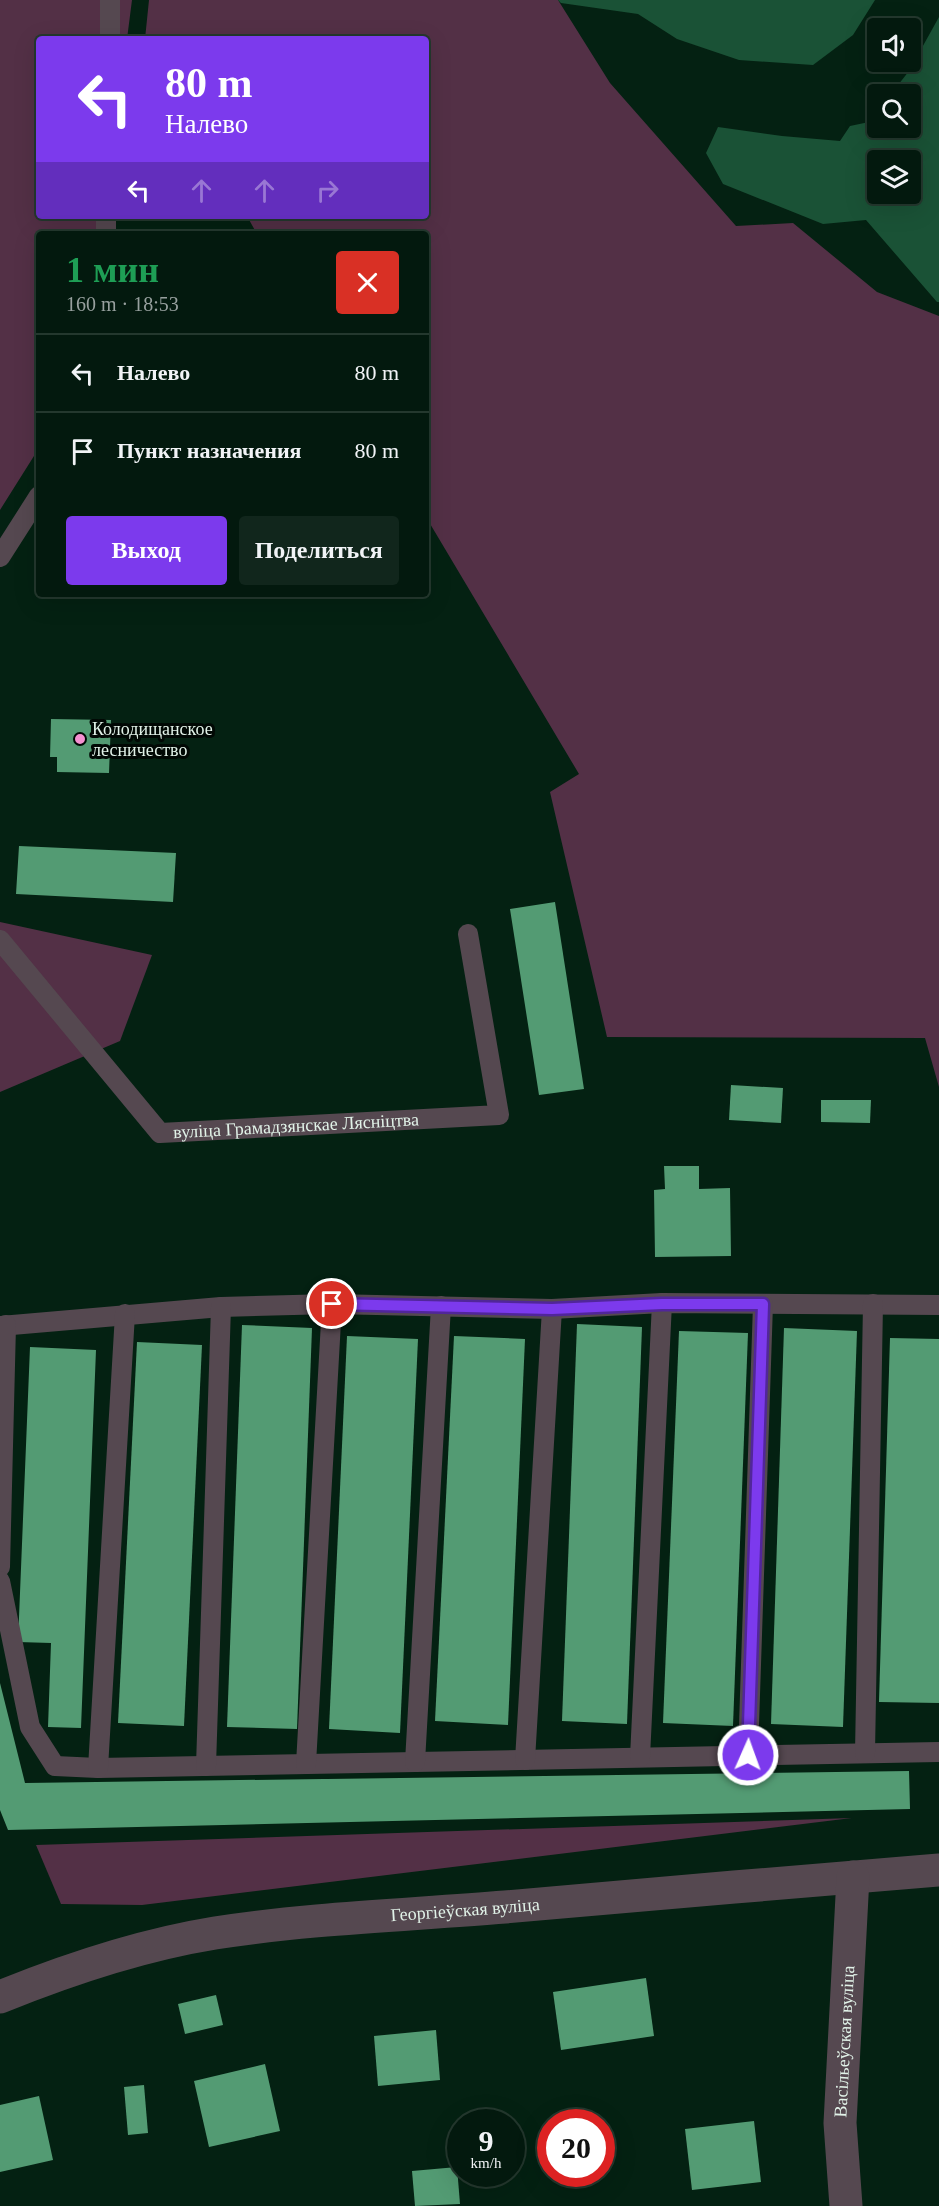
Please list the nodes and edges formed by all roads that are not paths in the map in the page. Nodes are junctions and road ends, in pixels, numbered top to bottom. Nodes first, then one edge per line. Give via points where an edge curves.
1 (110, 0) edge
2 (110, 36) edge
3 (36, 501) edge
4 (0, 557) edge
5 (468, 934) dead end
6 (0, 940) edge
7 (332, 1304) junction
8 (662, 1304) junction
9 (763, 1304) junction
10 (873, 1305) junction
11 (939, 1305) edge
12 (441, 1306) junction
13 (221, 1307) junction
14 (552, 1309) junction
15 (125, 1314) junction
16 (3, 1326) edge
17 (0, 1567) edge
18 (0, 1581) edge
19 (939, 1752) edge
20 (865, 1753) junction
21 (748, 1755) junction
22 (640, 1757) junction
23 (525, 1760) junction
24 (416, 1762) junction
25 (306, 1764) junction
26 (206, 1766) junction
27 (98, 1768) junction
28 (939, 1870) edge
29 (853, 1877) junction
30 (0, 1997) edge
31 (846, 2206) edge

1 - 2 lane
3 - 4 lane
5 - 6 lane, вуліца Грамадзянскае Лясніцтва via 499,1115 160,1132
7 - 12 lane
7 - 13 lane
7 - 25 lane
8 - 9 lane
8 - 14 lane
8 - 22 lane
9 - 10 lane
9 - 21 lane
10 - 11 lane
10 - 20 lane
12 - 14 lane
12 - 24 lane
13 - 15 lane
13 - 26 lane
14 - 23 lane
15 - 16 lane
15 - 27 lane
16 - 17 lane
18 - 27 lane via 30,1727 55,1766
19 - 20 lane
20 - 21 lane
21 - 22 lane
22 - 23 lane
23 - 24 lane
24 - 25 lane
25 - 26 lane
26 - 27 lane
28 - 29 street, Георгіеўская вуліца
29 - 30 street, Георгіеўская вуліца via 326,1919 213,1934 136,1950 57,1974
29 - 31 street, Васільеўская вуліца via 840,2123

